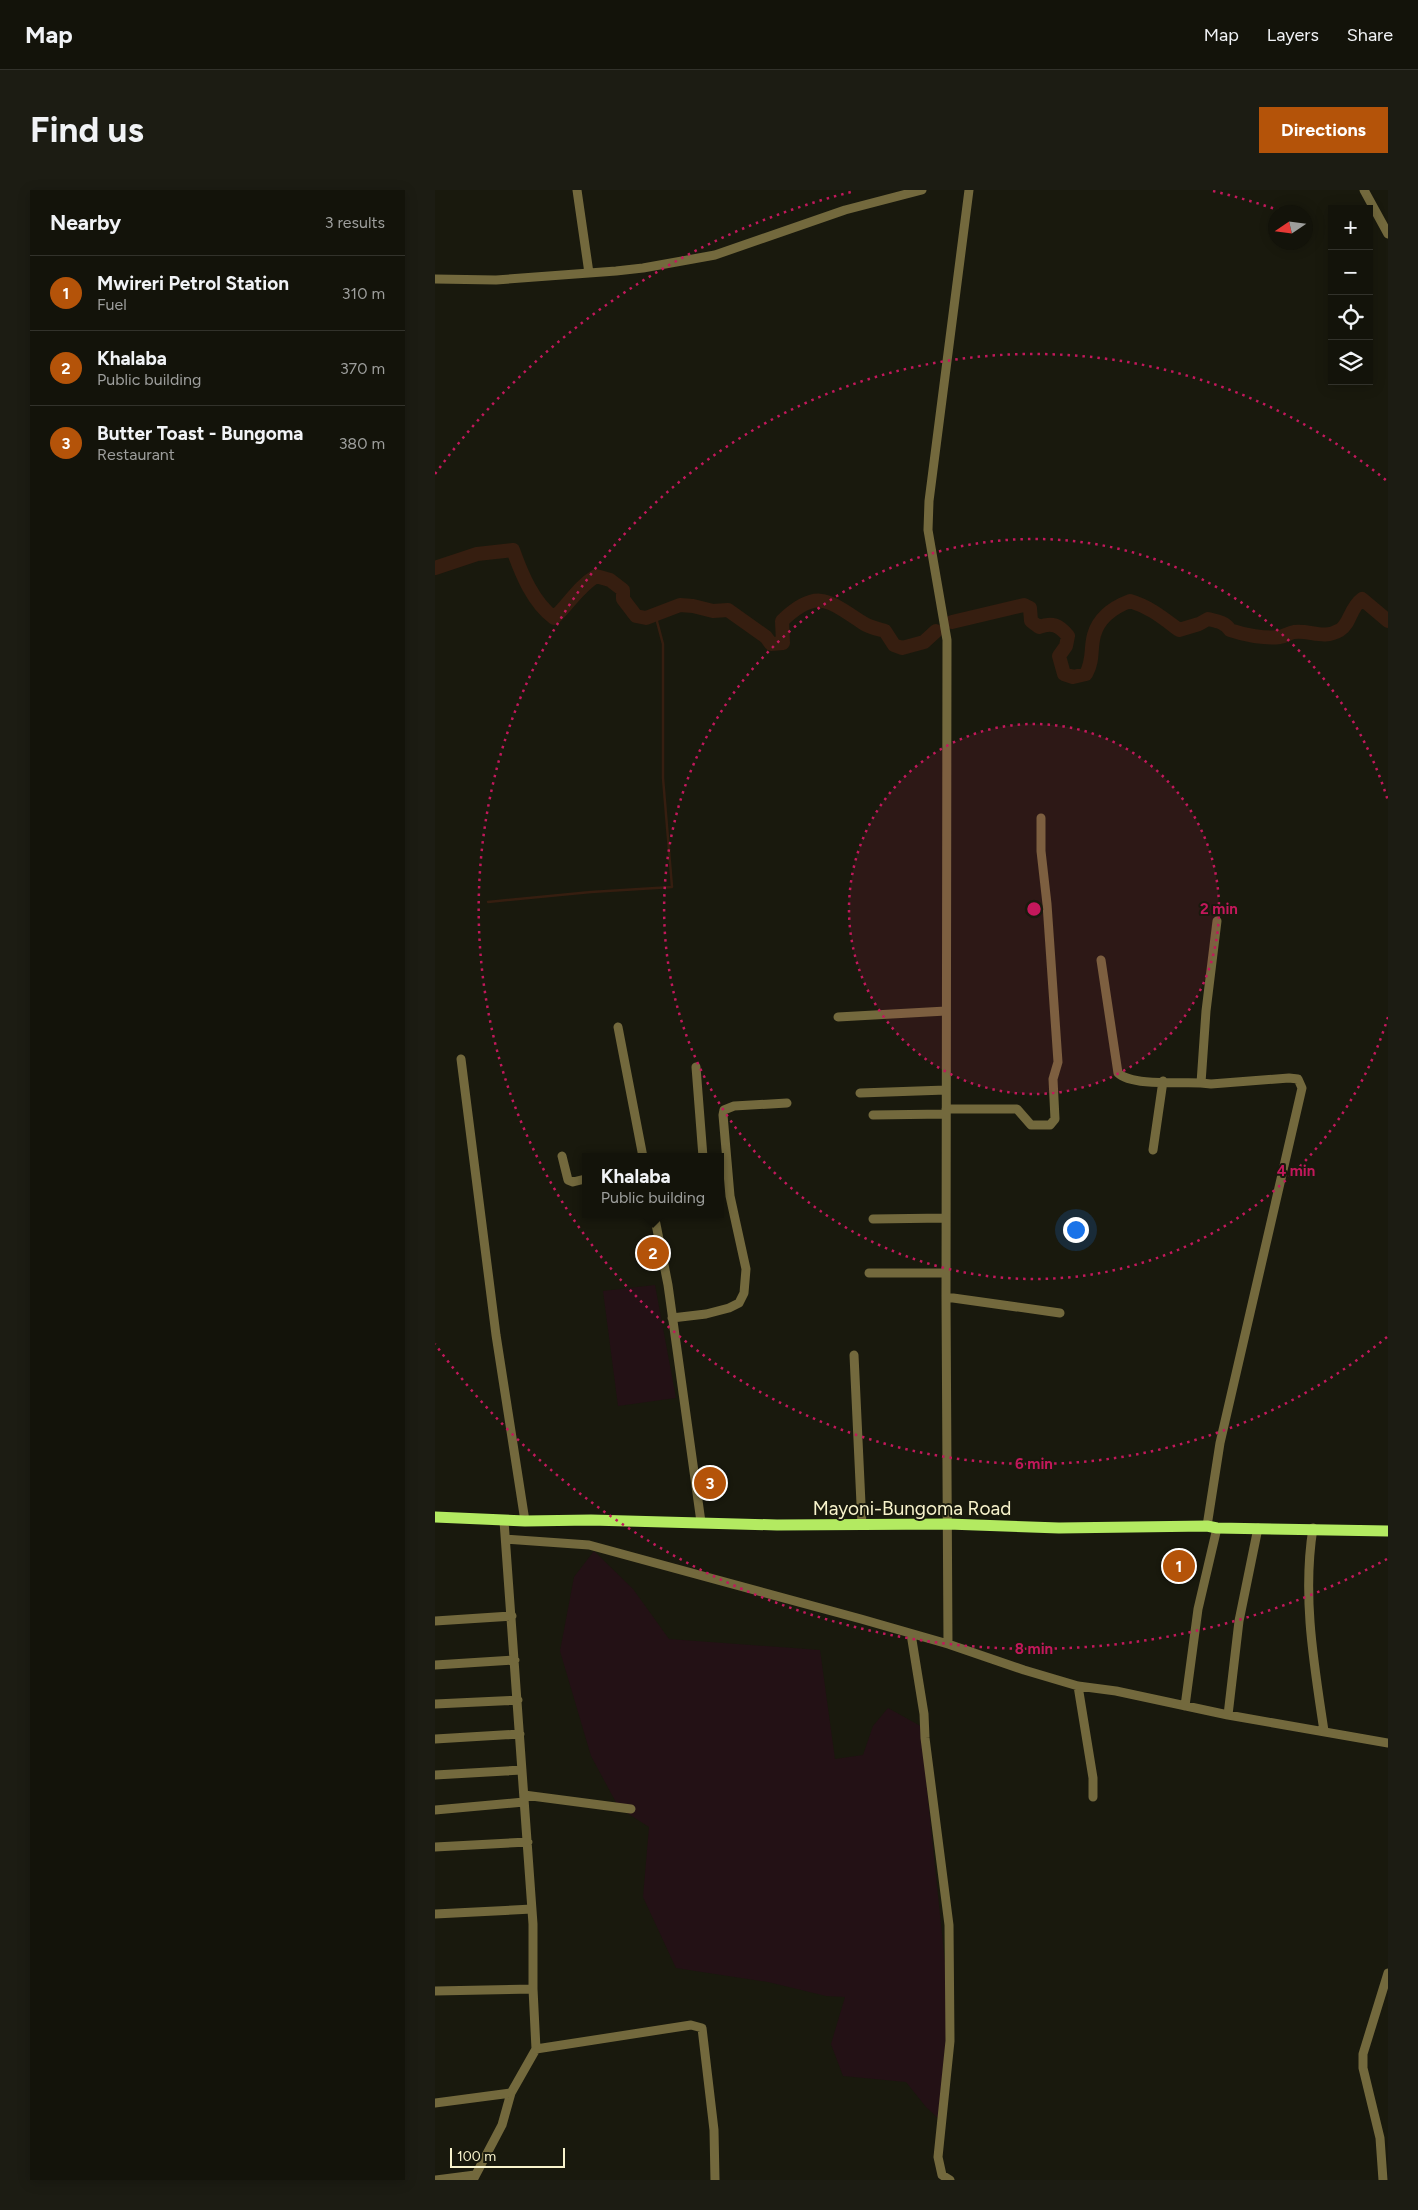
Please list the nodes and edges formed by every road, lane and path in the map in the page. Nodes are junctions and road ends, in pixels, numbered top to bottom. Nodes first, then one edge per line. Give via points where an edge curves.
1 (577, 190) edge
2 (922, 190) edge
3 (969, 190) edge
4 (1364, 190) edge
5 (1388, 234) edge
6 (589, 273) junction
7 (435, 279) edge
8 (1041, 818) dead end
9 (1217, 921) dead end
10 (1101, 960) dead end
11 (946, 1011) junction
12 (838, 1017) dead end
13 (618, 1027) dead end
14 (461, 1059) dead end
15 (696, 1067) dead end
16 (1163, 1082) junction
17 (1201, 1083) junction
18 (946, 1090) junction
19 (860, 1094) dead end
20 (787, 1104) dead end
21 (946, 1112) junction
22 (873, 1115) dead end
23 (1153, 1150) dead end
24 (642, 1153) edge
25 (703, 1153) edge
26 (562, 1156) dead end
27 (582, 1180) edge
28 (655, 1218) edge
29 (946, 1218) junction
30 (873, 1219) dead end
31 (946, 1273) junction
32 (869, 1274) dead end
33 (946, 1297) junction
34 (1060, 1313) dead end
35 (672, 1318) junction
36 (854, 1355) dead end
37 (435, 1517) edge
38 (504, 1521) junction
39 (525, 1521) junction
40 (701, 1522) junction
41 (949, 1524) junction
42 (862, 1525) junction
43 (1212, 1527) junction
44 (1258, 1528) junction
45 (1313, 1528) junction
46 (1388, 1531) edge
47 (506, 1540) junction
48 (511, 1616) junction
49 (435, 1621) edge
50 (911, 1634) junction
51 (948, 1644) junction
52 (515, 1660) junction
53 (435, 1665) edge
54 (1078, 1686) junction
55 (518, 1700) junction
56 (435, 1704) edge
57 (1185, 1706) junction
58 (1228, 1715) junction
59 (1323, 1731) junction
60 (520, 1734) junction
61 (435, 1740) edge
62 (1388, 1743) edge
63 (522, 1770) junction
64 (435, 1775) edge
65 (1093, 1797) dead end
66 (524, 1799) junction
67 (631, 1809) dead end
68 (435, 1810) edge
69 (528, 1842) junction
70 (435, 1846) edge
71 (532, 1909) junction
72 (435, 1914) edge
73 (1388, 1974) edge
74 (533, 1989) junction
75 (435, 1991) edge
76 (536, 2049) junction
77 (511, 2093) junction
78 (435, 2102) edge
79 (474, 2178) edge
80 (436, 2180) edge
81 (715, 2180) edge
82 (950, 2180) edge
83 (1383, 2180) edge

1 - 6 street
2 - 6 street via 845,210 715,255 643,268
3 - 11 street via 928,530 947,640
4 - 5 street
6 - 7 street via 495,280
8 - 21 street via 1058,1062 1053,1079 1055,1119 1050,1125 1031,1126 1017,1109
9 - 17 street
10 - 16 street via 1118,1072 1130,1080
11 - 12 street
11 - 18 street
13 - 24 street
14 - 39 street via 496,1335
15 - 25 street
16 - 17 street
16 - 23 street
17 - 43 street via 1289,1078 1298,1080 1302,1088 1221,1443
18 - 19 street
18 - 21 street
20 - 35 street via 734,1106 724,1110 730,1196 746,1269 744,1293 739,1303 729,1308
21 - 22 street
21 - 29 street
26 - 27 street via 568,1180
28 - 35 street
29 - 30 street
29 - 31 street
31 - 32 street
31 - 33 street
33 - 34 street
33 - 41 street
35 - 40 street
36 - 42 street
37 - 38 main road, Mayoni-Bungoma Road
38 - 39 main road, Mayoni-Bungoma Road
38 - 47 street
39 - 40 main road, Mayoni-Bungoma Road
40 - 42 main road, Mayoni-Bungoma Road
41 - 42 main road, Mayoni-Bungoma Road
41 - 43 main road, Mayoni-Bungoma Road via 1059,1528
41 - 51 street
43 - 44 main road, Mayoni-Bungoma Road
43 - 57 street
44 - 45 main road, Mayoni-Bungoma Road
44 - 58 street via 1239,1621
45 - 46 main road, Mayoni-Bungoma Road
45 - 59 street via 1309,1556 1311,1643
47 - 48 street
47 - 50 street via 589,1546
48 - 49 street
48 - 52 street
50 - 51 street
50 - 82 street via 924,1714 949,1925 949,2041 938,2157 942,2175
51 - 54 street
52 - 53 street
52 - 55 street
54 - 57 street
54 - 65 street via 1093,1778
55 - 56 street
55 - 60 street
57 - 58 street
58 - 59 street
59 - 62 street
60 - 61 street
60 - 63 street
63 - 64 street
63 - 66 street
66 - 67 street
66 - 68 street
66 - 69 street
69 - 70 street
69 - 71 street
71 - 72 street
71 - 74 street
73 - 83 street via 1363,2054 1363,2068 1380,2138
74 - 75 street
74 - 76 street
76 - 77 street
76 - 81 street via 691,2025 701,2028 714,2130
77 - 78 street
77 - 79 street via 502,2126
79 - 80 street

